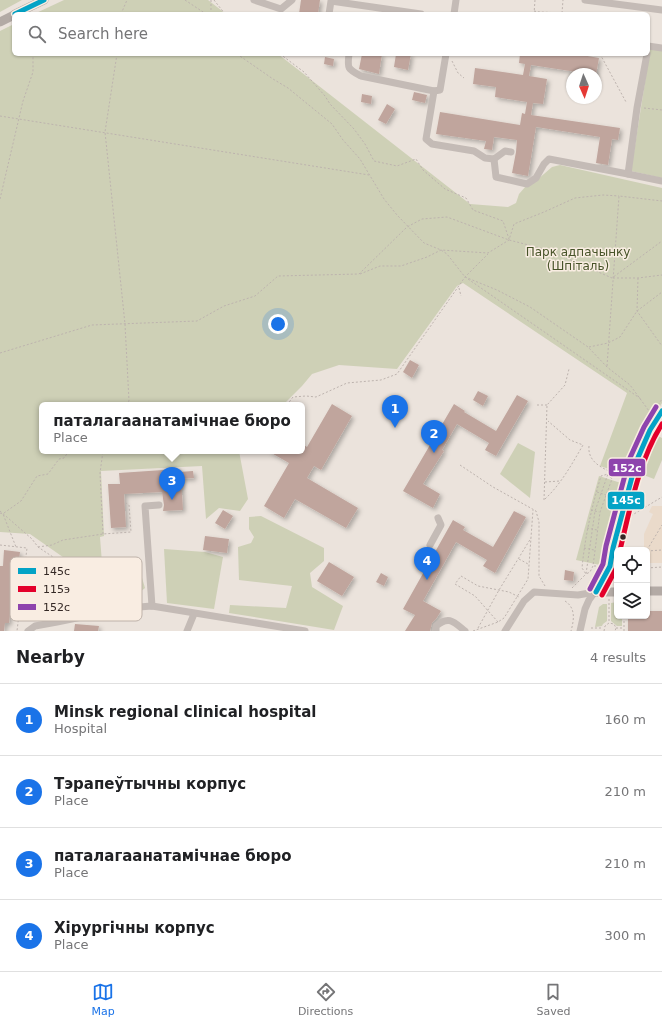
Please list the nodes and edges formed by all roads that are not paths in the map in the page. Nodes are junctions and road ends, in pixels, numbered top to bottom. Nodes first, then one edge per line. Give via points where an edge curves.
1 (44, 0) edge
2 (254, 0) edge
3 (292, 0) edge
4 (456, 0) edge
5 (585, 0) edge
6 (662, 10) edge
7 (18, 12) edge
8 (329, 12) edge
9 (406, 12) edge
10 (454, 12) edge
11 (12, 15) edge
12 (0, 22) edge
13 (650, 48) edge
14 (662, 48) edge
15 (349, 56) edge
16 (446, 56) edge
17 (647, 56) edge
18 (434, 91) junction
19 (511, 152) dead end
20 (494, 159) junction
21 (628, 174) junction
22 (662, 181) edge
23 (662, 411) edge
24 (159, 505) dead end
25 (438, 518) dead end
26 (430, 545) dead end
27 (650, 591) edge
28 (662, 591) edge
29 (596, 592) junction
30 (614, 592) edge
31 (152, 606) junction
32 (142, 607) edge
33 (194, 614) junction
34 (62, 621) edge
35 (28, 631) edge
36 (187, 631) edge
37 (305, 631) edge
38 (436, 631) edge
39 (465, 631) edge
40 (505, 631) edge
41 (580, 631) edge

1 - 7 main road
2 - 3 street via 281,9
4 - 10 street
5 - 6 street
8 - 9 street via 331,2
11 - 12 main road
13 - 14 street
15 - 18 street via 347,65 350,70 361,76
16 - 18 street via 440,90
17 - 21 street
18 - 20 street via 426,139 428,142 474,151 485,158
19 - 20 street via 505,151
20 - 21 street via 496,177 527,184 536,178 549,159
21 - 22 street
23 - 29 street via 650,430 634,467 610,566
24 - 31 street via 145,506
25 - 26 street via 441,525
27 - 28 main road
29 - 30 main road
29 - 40 street via 578,595 534,592 526,599
29 - 41 street via 585,609
31 - 32 street
31 - 33 street
33 - 36 street
33 - 37 street
34 - 35 street via 35,626
38 - 39 street via 436,626 448,620 455,622

